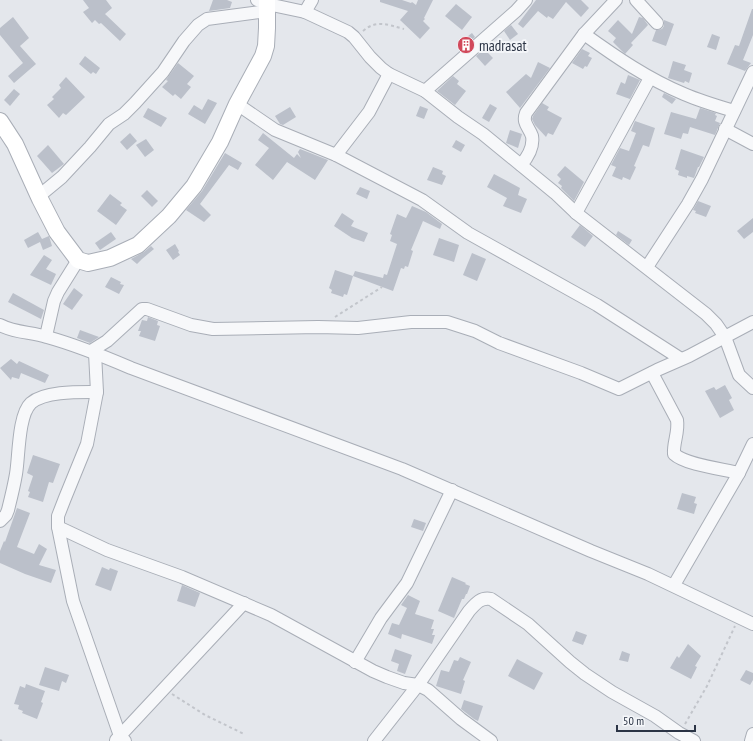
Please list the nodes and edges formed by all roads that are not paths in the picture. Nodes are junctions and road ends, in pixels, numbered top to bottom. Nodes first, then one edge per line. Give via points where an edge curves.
1 (312, 0) edge
2 (526, 0) edge
3 (616, 0) edge
4 (637, 0) edge
5 (265, 4) edge
6 (305, 12) junction
7 (657, 23) dead end
8 (584, 34) junction
9 (753, 72) edge
10 (389, 74) junction
11 (650, 78) junction
12 (426, 91) junction
13 (237, 104) junction
14 (734, 111) junction
15 (0, 121) edge
16 (725, 129) junction
17 (753, 144) edge
18 (336, 155) junction
19 (521, 165) junction
20 (39, 196) junction
21 (576, 213) junction
22 (78, 260) junction
23 (647, 267) junction
24 (753, 322) edge
25 (0, 325) edge
26 (46, 336) junction
27 (725, 337) junction
28 (93, 352) junction
29 (681, 359) junction
30 (652, 373) junction
31 (753, 388) edge
32 (97, 392) junction
33 (753, 444) edge
34 (739, 473) junction
35 (452, 490) junction
36 (0, 521) edge
37 (58, 527) junction
38 (674, 585) junction
39 (244, 603) junction
40 (753, 624) edge
41 (355, 662) junction
42 (418, 685) junction
43 (753, 734) edge
44 (120, 739) edge
45 (374, 741) edge
46 (491, 741) edge
47 (694, 741) edge
48 (751, 741) edge

1 - 6 street
2 - 12 street
3 - 8 street
4 - 7 street
5 - 6 street
5 - 13 street via 266,46
5 - 20 street via 207,19 198,25 163,72 135,103 109,124 62,177
6 - 10 street via 348,32
8 - 11 street
8 - 19 street via 526,113 525,123 532,140 529,154
9 - 14 street
10 - 12 street
10 - 18 street via 369,112
11 - 14 street via 685,95
11 - 21 street
12 - 19 street
13 - 18 street via 275,130
13 - 22 street via 220,142 194,186 169,216 138,245 110,258 88,263
14 - 16 street
15 - 20 street via 15,144
16 - 17 street
16 - 23 street via 688,204
18 - 29 street via 422,200 468,233 597,304
19 - 21 street
20 - 22 street via 57,232
21 - 23 street
22 - 26 street via 54,301
23 - 27 street via 706,314
24 - 27 street
25 - 26 street via 8,329
26 - 28 street
27 - 29 street
27 - 31 street via 739,375
28 - 30 street via 142,309 148,309 192,325 213,329 358,328 411,322 447,322 619,389
28 - 32 street
28 - 35 street
29 - 30 street
30 - 34 street via 678,420 674,454 702,465
32 - 36 street via 66,393 37,399 31,403 21,426 16,473 8,510
32 - 37 street via 87,444 64,498 58,516
33 - 34 street
34 - 38 street
35 - 38 street
35 - 41 street via 408,583 381,618
37 - 39 street via 107,550
37 - 44 street via 73,600
38 - 40 street
39 - 41 street via 271,615
39 - 44 street
41 - 42 street via 387,677
42 - 45 street
42 - 46 street via 436,695 461,719
42 - 47 street via 475,604 485,598 491,599 528,624 585,674
43 - 48 street

